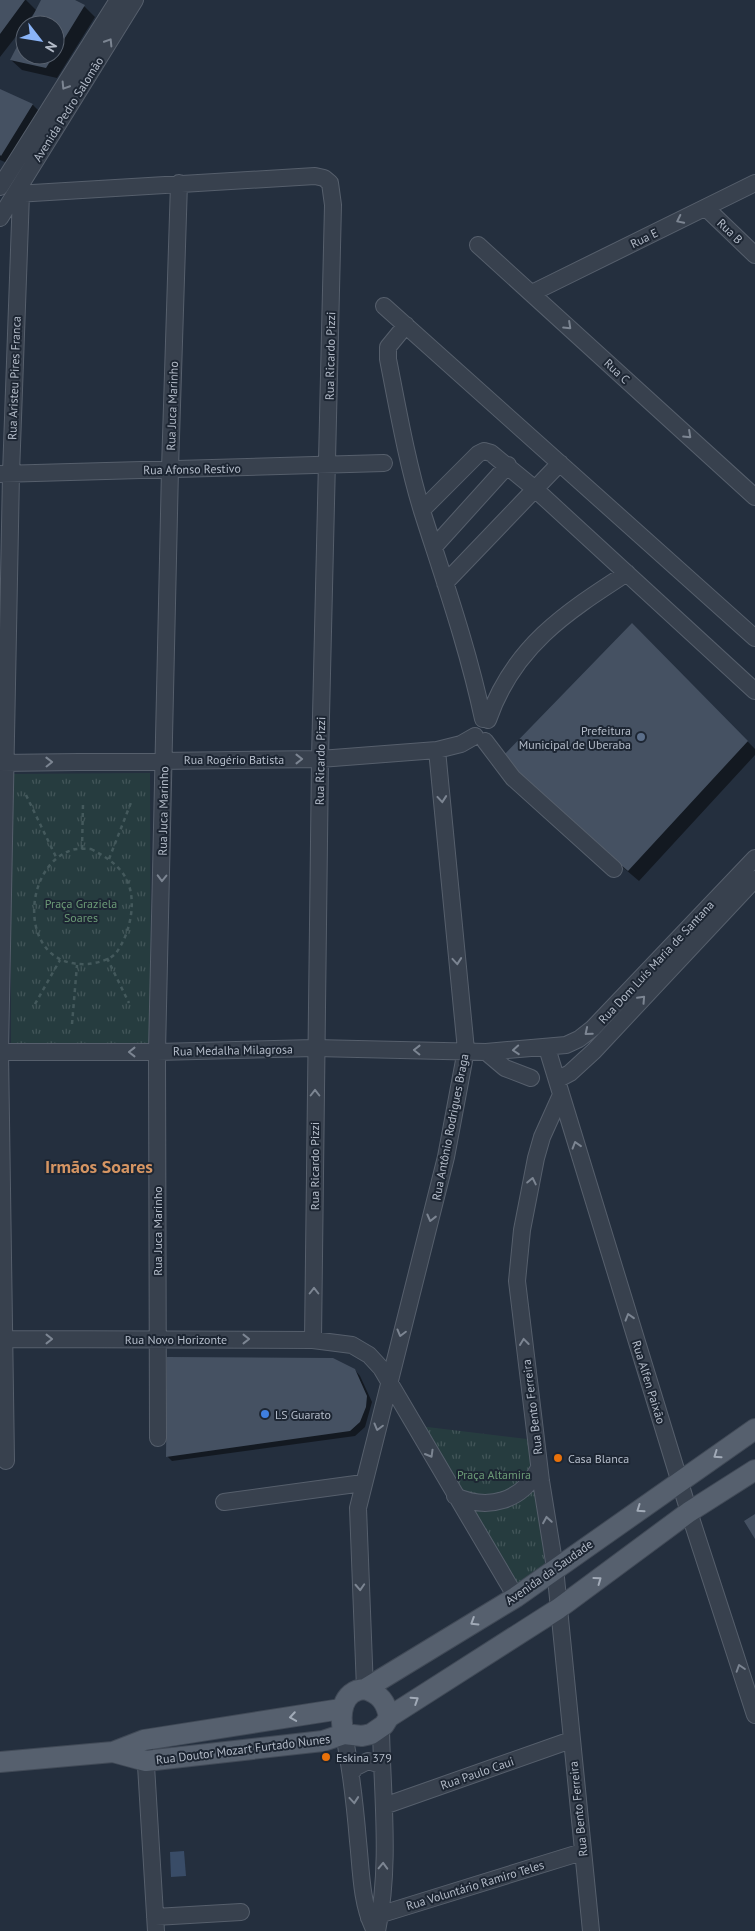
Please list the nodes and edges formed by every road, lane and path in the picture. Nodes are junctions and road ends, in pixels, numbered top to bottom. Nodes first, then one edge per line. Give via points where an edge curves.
1 (118, 0) edge
2 (135, 0) edge
3 (179, 183) junction
4 (755, 183) edge
5 (0, 187) edge
6 (19, 194) junction
7 (706, 208) junction
8 (0, 218) edge
9 (478, 245) dead end
10 (755, 255) edge
11 (532, 293) junction
12 (384, 306) dead end
13 (406, 325) junction
14 (384, 463) dead end
15 (560, 463) junction
16 (328, 465) junction
17 (508, 465) junction
18 (170, 469) junction
19 (5, 474) edge
20 (535, 489) junction
21 (755, 497) edge
22 (422, 510) junction
23 (434, 546) junction
24 (627, 574) junction
25 (446, 583) junction
26 (755, 638) edge
27 (755, 691) edge
28 (486, 720) junction
29 (480, 739) junction
30 (437, 750) junction
31 (165, 759) junction
32 (320, 759) junction
33 (2, 763) edge
34 (26, 795) dead end
35 (132, 800) dead end
36 (82, 804) dead end
37 (82, 849) junction
38 (755, 858) edge
39 (57, 859) junction
40 (109, 859) junction
41 (614, 869) dead end
42 (755, 879) edge
43 (106, 958) junction
44 (60, 960) junction
45 (77, 965) junction
46 (129, 1003) dead end
47 (35, 1004) dead end
48 (72, 1024) dead end
49 (315, 1048) junction
50 (547, 1048) junction
51 (466, 1050) junction
52 (0, 1052) edge
53 (157, 1052) junction
54 (486, 1052) junction
55 (531, 1078) dead end
56 (557, 1080) junction
57 (560, 1097) junction
58 (157, 1338) junction
59 (2, 1339) edge
60 (313, 1340) junction
61 (389, 1380) junction
62 (755, 1429) edge
63 (158, 1438) dead end
64 (6, 1461) dead end
65 (539, 1468) junction
66 (755, 1470) edge
67 (680, 1481) junction
68 (363, 1483) junction
69 (455, 1496) junction
70 (224, 1502) dead end
71 (689, 1512) junction
72 (555, 1568) junction
73 (516, 1597) junction
74 (558, 1609) junction
75 (365, 1689) junction
76 (341, 1709) junction
77 (755, 1715) edge
78 (385, 1723) junction
79 (344, 1734) junction
80 (144, 1740) junction
81 (571, 1740) junction
82 (113, 1752) junction
83 (146, 1761) junction
84 (0, 1762) edge
85 (381, 1765) junction
86 (352, 1772) junction
87 (384, 1806) junction
88 (582, 1852) junction
89 (241, 1912) dead end
90 (155, 1924) edge
91 (375, 1924) edge
92 (591, 1931) edge

1 -> 5 street, Avenida Pedro Salomão
6 -> 2 street, Avenida Pedro Salomão
3 - 6 street
3 - 16 street, Rua Ricardo Pizzi via 316,176 330,183 333,205
3 - 18 street, Rua Juca Marinho
4 - 7 street, Rua E
6 - 8 street, Avenida Pedro Salomão
6 - 19 street, Rua Aristeu Pires Franca
7 - 10 street, Rua B
7 -> 11 street, Rua E
9 - 11 street, Rua C
11 -> 21 street, Rua C
12 - 13 street
13 - 15 street
13 - 22 street via 392,341 387,353
14 - 16 street, Rua Afonso Restivo
15 - 20 street
15 - 26 street
16 - 18 street, Rua Afonso Restivo
16 - 32 street, Rua Ricardo Pizzi
17 - 20 street
17 - 22 street via 491,453 484,451 478,454
17 - 23 street
18 - 19 street, Rua Afonso Restivo
18 - 31 street, Rua Juca Marinho
19 - 33 street, Rua Aristeu Pires Franca
20 - 24 street
20 - 25 street
22 - 23 street
23 - 25 street
24 - 27 street
24 - 28 street via 580,603 528,648 508,675
25 - 28 street
28 - 29 street via 495,729 490,739
29 - 30 street, Rua Rogério Batista
29 - 41 street via 513,778
30 - 32 street, Rua Rogério Batista
30 -> 51 street, Rua Antônio Rodrigues Braga
31 -> 32 street, Rua Rogério Batista
33 -> 31 street, Rua Rogério Batista
31 -> 53 street, Rua Juca Marinho
32 - 49 street, Rua Ricardo Pizzi
33 - 52 street, Rua Aristeu Pires Franca
34 - 39 path
35 - 40 path
36 - 37 path
37 - 39 path via 71,850
37 - 40 path via 91,849
38 -> 50 street, Rua Dom Luís Maria de Santana via 593,1028 573,1042
39 - 44 path via 41,876 35,895 35,916 42,944
40 - 43 path via 123,873 131,907 130,926 124,941 114,955
56 -> 42 street, Rua Dom Luís Maria de Santana via 570,1073 594,1050
43 - 45 path via 96,963
43 - 46 path
44 - 45 path
44 - 47 path
45 - 48 path
51 -> 49 street, Rua Medalha Milagrosa
49 - 53 street, Rua Medalha Milagrosa
60 -> 49 street, Rua Ricardo Pizzi
50 -> 54 street, Rua Dom Luís Maria de Santana
50 - 56 street, Rua Alfen Paixão
51 - 54 street, Rua Medalha Milagrosa
51 -> 61 street, Rua Antônio Rodrigues Braga via 446,1157
53 -> 52 street, Rua Medalha Milagrosa
52 - 59 street, Rua Aristeu Pires Franca
53 - 58 street, Rua Juca Marinho
54 - 55 street via 505,1068
56 - 57 street, Rua Alfen Paixão
65 -> 57 street, Rua Bento Ferreira via 518,1281 522,1230 536,1158
67 -> 57 street, Rua Alfen Paixão
59 -> 58 street, Rua Novo Horizonte
58 -> 60 street, Rua Novo Horizonte
58 - 63 street, Rua Juca Marinho
59 - 64 street, Rua Aristeu Pires Franca
60 - 61 street, Rua Novo Horizonte via 352,1345 369,1355
61 -> 68 street, Rua Antônio Rodrigues Braga
61 -> 69 street
62 -> 67 main road, Avenida da Saudade
65 - 69 street via 519,1493 499,1502 478,1504
72 -> 65 street, Rua Bento Ferreira
66 - 71 main road
67 - 71 street, Rua Alfen Paixão
67 -> 72 main road, Avenida da Saudade
68 - 70 street
68 -> 75 street, Rua Antônio Rodrigues Braga via 358,1528
69 - 73 street
74 -> 71 main road
77 -> 71 street, Rua Alfen Paixão
72 - 73 main road, Avenida da Saudade
72 - 74 street, Rua Bento Ferreira
73 -> 75 main road, Avenida da Saudade
78 -> 74 main road
74 - 81 street, Rua Bento Ferreira
75 - 76 main road, Avenida da Saudade via 359,1689 348,1697
75 - 78 main road via 375,1692 382,1700
76 - 79 main road
76 -> 80 main road, Rua Doutor Mozart Furtado Nunes
78 - 79 main road via 362,1736
78 - 85 street
79 - 83 main road, Rua Doutor Mozart Furtado Nunes via 323,1741
79 - 86 street
80 - 82 main road, Rua Doutor Mozart Furtado Nunes
80 - 83 street
81 - 87 street, Rua Paulo Caui
81 - 88 street, Rua Bento Ferreira
82 - 83 main road, Rua Doutor Mozart Furtado Nunes
82 - 84 main road, Rua Doutor Mozart Furtado Nunes
83 - 90 street
85 - 86 street via 368,1761
85 - 87 street
86 -> 91 street via 362,1881
91 -> 87 street
88 - 91 street, Rua Voluntário Ramiro Teles
88 - 92 street, Rua Bento Ferreira
89 - 90 street

